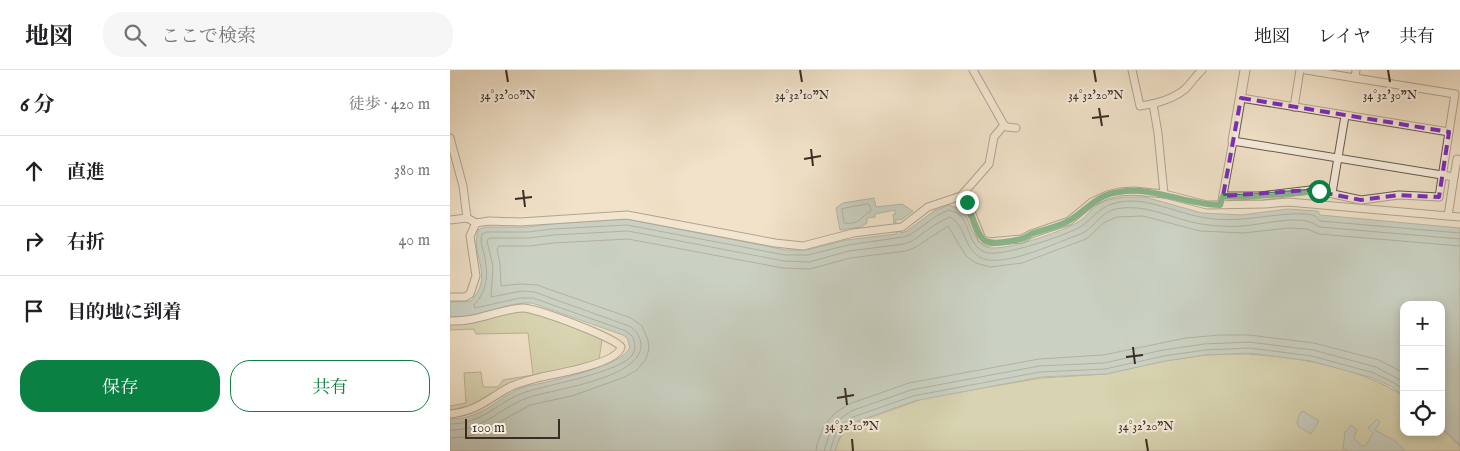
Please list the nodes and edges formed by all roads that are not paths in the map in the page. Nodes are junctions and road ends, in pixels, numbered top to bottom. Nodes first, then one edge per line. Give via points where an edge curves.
1 (973, 70) edge
2 (1132, 70) edge
3 (1202, 70) edge
4 (1245, 70) edge
5 (1300, 70) edge
6 (1306, 70) edge
7 (1355, 74) edge
8 (1241, 98) junction
9 (1153, 104) junction
10 (1294, 108) junction
11 (1345, 116) junction
12 (1004, 125) junction
13 (1016, 128) dead end
14 (1449, 132) junction
15 (450, 138) edge
16 (1233, 141) junction
17 (1338, 158) junction
18 (1460, 160) edge
19 (1442, 175) junction
20 (1454, 177) junction
21 (1332, 193) junction
22 (1164, 194) junction
23 (961, 196) junction
24 (1223, 196) junction
25 (1220, 205) junction
26 (1448, 216) junction
27 (1460, 217) edge
28 (467, 218) junction
29 (450, 220) edge
30 (476, 223) junction
31 (450, 297) edge
32 (450, 321) edge
33 (450, 414) edge

1 - 12 street
2 - 9 street via 1140,106
3 - 9 street via 1185,89
4 - 8 street
5 - 10 street
6 - 7 street
7 - 14 street via 1455,94
8 - 10 street
8 - 16 street
9 - 22 street
10 - 11 street
11 - 14 street
11 - 17 street
12 - 13 street
12 - 23 street via 994,137 989,164
14 - 19 street
15 - 28 street via 463,186
16 - 17 street
16 - 24 street
17 - 19 street
17 - 21 street
18 - 20 street via 1457,159
19 - 20 street
19 - 21 street via 1439,197 1406,195 1360,200
20 - 26 street
21 - 24 street via 1310,190 1261,196
22 - 23 street via 1134,191 1107,195 1092,202 1069,221 1022,239 988,242 982,239 967,202
22 - 25 street via 1207,205
23 - 30 street via 928,207 902,227 852,233 803,246 628,215
24 - 25 street
25 - 26 street via 1288,202
26 - 27 street
28 - 29 street
28 - 30 street
30 - 31 street via 470,236 476,276 473,286 468,296
32 - 33 street via 474,320 528,308 605,337 621,347 618,353 606,360 526,381 470,411

